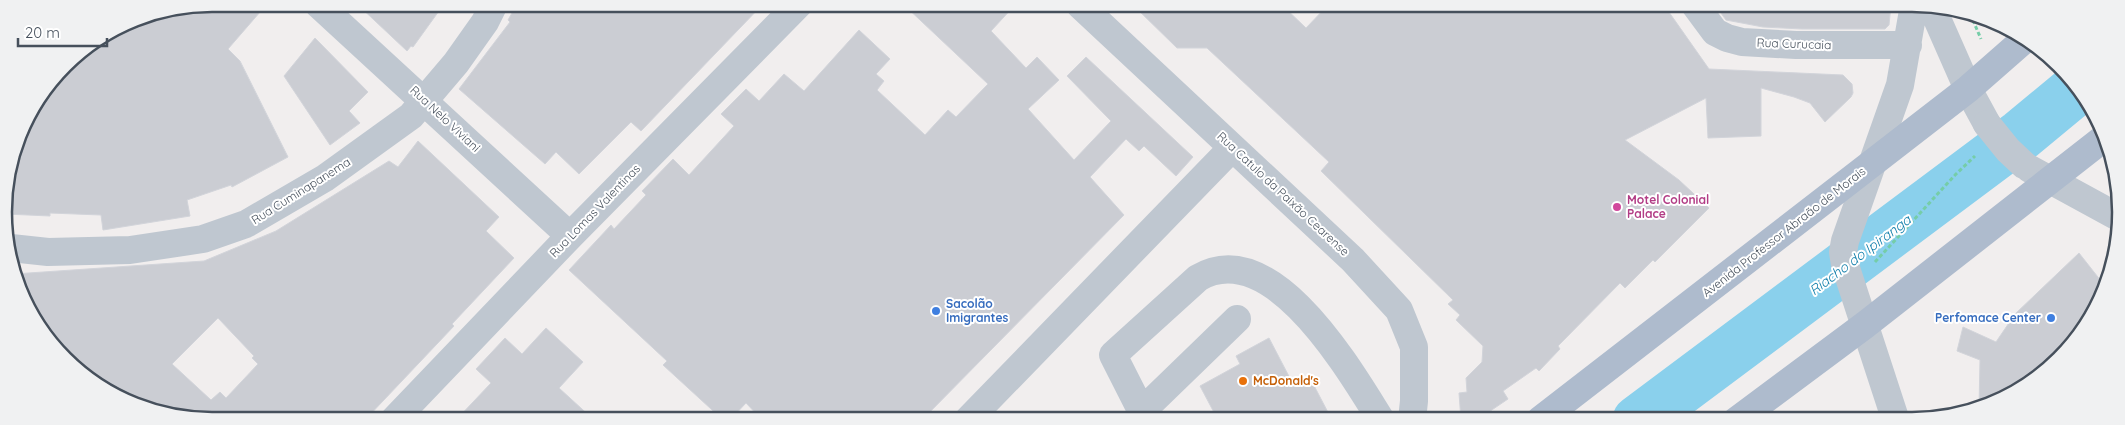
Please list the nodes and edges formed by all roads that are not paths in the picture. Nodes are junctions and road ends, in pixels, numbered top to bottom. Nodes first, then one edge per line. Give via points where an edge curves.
1 (327, 12) edge
2 (490, 12) edge
3 (791, 12) edge
4 (1087, 12) edge
5 (1700, 12) edge
6 (1913, 12) edge
7 (1934, 14) edge
8 (1908, 44) junction
9 (2020, 44) edge
10 (1968, 89) junction
11 (424, 100) junction
12 (2099, 142) edge
13 (1232, 148) junction
14 (1872, 163) junction
15 (2050, 181) junction
16 (2112, 214) edge
17 (570, 236) junction
18 (15, 248) edge
19 (1237, 319) dead end
20 (1865, 325) junction
21 (402, 412) edge
22 (976, 412) edge
23 (1142, 412) edge
24 (1148, 412) edge
25 (1376, 412) edge
26 (1413, 412) edge
27 (1550, 412) edge
28 (1748, 412) edge
29 (1893, 412) edge

1 - 11 street, Rua Nelo Viviani
2 - 11 street, Rua Cuminapanema via 456,63
3 - 17 street, Rua Lomas Valentinas
4 - 13 street, Rua Catulo da Paixão Cearense
5 - 8 street, Rua Curucaia via 1715,32 1742,42
6 - 8 street
7 - 10 street
8 - 14 street via 1900,85
9 - 10 main road, Avenida Professor Abraão de Morais
10 - 14 main road, Avenida Professor Abraão de Morais
10 - 15 street, bridge via 1986,124 2008,150 2024,165
11 - 17 street, Rua Nelo Viviani
11 - 18 street, Rua Cuminapanema via 411,116 377,142 325,178 246,224 204,239 130,250 48,252
12 - 15 main road
13 - 22 street
13 - 26 street, Rua Catulo da Paixão Cearense via 1353,260 1400,310 1414,347
14 - 20 street via 1843,252
14 - 27 main road, Avenida Professor Abraão de Morais
15 - 16 street
15 - 20 main road
17 - 21 street, Rua Lomas Valentinas
19 - 24 street
20 - 28 main road
20 - 29 street
23 - 25 street via 1113,355 1198,278 1208,272 1236,270 1269,283 1291,300 1317,327

